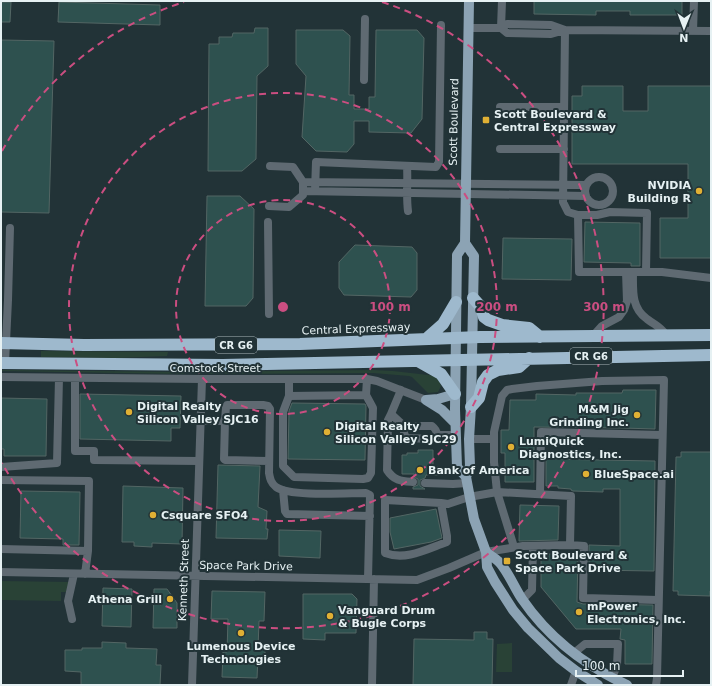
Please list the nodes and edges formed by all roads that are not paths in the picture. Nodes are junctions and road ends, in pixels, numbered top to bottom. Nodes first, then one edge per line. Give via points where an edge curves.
1 (469, 1) edge
2 (502, 1) edge
3 (694, 1) edge
4 (365, 18) dead end
5 (442, 25) dead end
6 (468, 28) junction
7 (501, 28) junction
8 (565, 30) junction
9 (693, 31) junction
10 (711, 31) edge
11 (364, 80) dead end
12 (500, 107) dead end
13 (564, 107) junction
14 (500, 149) dead end
15 (564, 149) junction
16 (270, 166) dead end
17 (407, 166) junction
18 (408, 183) junction
19 (465, 184) junction
20 (563, 185) junction
21 (586, 185) junction
22 (303, 186) junction
23 (316, 187) junction
24 (406, 193) junction
25 (465, 194) junction
26 (563, 196) junction
27 (586, 196) junction
28 (269, 206) dead end
29 (408, 211) dead end
30 (578, 215) junction
31 (268, 222) dead end
32 (10, 228) dead end
33 (465, 243) junction
34 (630, 272) junction
35 (646, 272) junction
36 (711, 278) edge
37 (473, 298) junction
38 (456, 302) junction
39 (269, 314) dead end
40 (4, 318) edge
41 (708, 333) edge
42 (666, 335) junction
43 (593, 336) junction
44 (540, 337) junction
45 (456, 338) junction
46 (472, 338) junction
47 (426, 339) junction
48 (4, 343) edge
49 (711, 355) edge
50 (529, 358) junction
51 (456, 359) junction
52 (471, 359) junction
53 (418, 361) junction
54 (3, 363) edge
55 (1, 377) edge
56 (59, 378) junction
57 (76, 378) junction
58 (202, 379) junction
59 (289, 379) junction
60 (367, 379) junction
61 (401, 390) junction
62 (455, 394) junction
63 (366, 395) junction
64 (289, 396) junction
65 (426, 400) junction
66 (471, 407) junction
67 (391, 414) junction
68 (200, 421) junction
69 (225, 421) junction
70 (455, 423) junction
71 (404, 426) junction
72 (662, 434) junction
73 (437, 435) junction
74 (456, 435) junction
75 (469, 439) junction
76 (494, 439) junction
77 (199, 461) junction
78 (269, 462) junction
79 (1, 467) edge
80 (1, 480) edge
81 (466, 480) junction
82 (413, 482) dead end
83 (425, 483) dead end
84 (283, 490) junction
85 (497, 492) junction
86 (540, 494) junction
87 (469, 497) junction
88 (441, 503) junction
89 (370, 516) junction
90 (570, 545) junction
91 (533, 546) junction
92 (514, 547) junction
93 (1, 550) edge
94 (88, 551) junction
95 (486, 552) junction
96 (1, 572) edge
97 (74, 574) junction
98 (85, 574) junction
99 (196, 576) junction
100 (371, 579) junction
101 (522, 600) junction
102 (658, 600) junction
103 (72, 619) dead end
104 (574, 653) junction
105 (576, 671) junction
106 (612, 678) junction
107 (192, 685) edge
108 (372, 685) edge
109 (571, 685) edge
110 (598, 685) edge
111 (627, 685) edge
112 (656, 685) edge

1 - 6 main road, Scott Boulevard
2 - 7 street
3 - 9 street
4 - 11 street
5 - 17 street via 438,162 436,167
6 - 7 street
6 - 19 main road, Scott Boulevard
7 - 8 street via 507,33 530,34 551,34
8 - 9 street
8 - 13 street
9 - 10 street
12 - 13 street
13 - 15 street
14 - 15 street
15 - 20 street
16 - 22 street via 292,167
17 - 18 street
17 - 23 street via 316,162
18 - 19 street
18 - 23 street
18 - 24 street
19 - 20 street
19 - 25 main road, Scott Boulevard
20 - 21 street
20 - 26 street
21 - 27 street
21 - 27 street via 593,178 602,177 610,182 613,192 610,201 601,205 592,203
22 - 23 street
22 - 28 street via 302,195 289,207
23 - 24 street
24 - 25 street
24 - 29 street
25 - 26 street
25 - 33 main road, Scott Boulevard
26 - 27 street
26 - 30 street via 568,212
30 - 34 street via 579,272
30 - 35 street via 610,212 647,213
31 - 39 street
32 - 40 street
33 - 37 main road, Scott Boulevard via 474,256
33 - 38 main road, Scott Boulevard via 457,255
34 - 35 street
34 - 42 street via 636,308
34 - 43 street via 624,310 619,318 602,326
35 - 36 street
37 - 44 highway via 488,320 502,325 529,328
37 - 46 main road, Scott Boulevard
38 - 45 main road, Scott Boulevard
38 - 47 highway via 443,324
40 - 48 street
41 - 42 highway, Central Expressway / CR G6
42 - 43 highway, Central Expressway / CR G6
43 - 44 highway, Central Expressway / CR G6
44 - 46 highway, Central Expressway / CR G6
45 - 46 highway, Central Expressway / CR G6
45 - 47 highway, Central Expressway / CR G6
45 - 51 main road, Scott Boulevard
46 - 52 main road, Scott Boulevard
47 - 48 highway, Central Expressway / CR G6 via 254,344
48 - 54 street
49 - 50 highway, CR G6
50 - 52 highway, CR G6
50 - 66 highway via 519,366 498,370 488,375 483,382 479,398
51 - 52 highway, CR G6
51 - 53 highway, CR G6
51 - 62 main road, Scott Boulevard
52 - 66 main road, Scott Boulevard
53 - 54 highway, CR G6 via 177,365
53 - 62 highway via 442,374
55 - 56 street, Comstock Street
56 - 57 street, Comstock Street
56 - 79 street via 57,463
57 - 58 street, Comstock Street
57 - 77 street via 75,451 94,451 94,460
58 - 59 street, Comstock Street
58 - 68 street, Kenneth Street
59 - 60 street, Comstock Street
59 - 64 street
60 - 61 street, Comstock Street via 377,380
60 - 63 street
61 - 65 street, Comstock Street
61 - 67 street
62 - 65 main road
62 - 70 main road, Scott Boulevard
63 - 64 street
63 - 64 street via 373,408 372,473 363,479 294,477 283,466 283,412
65 - 70 main road via 442,410
66 - 75 main road, Scott Boulevard
67 - 71 street
67 - 82 street via 388,420 387,470 398,480
68 - 69 street
68 - 77 street, Kenneth Street
69 - 78 street via 225,460
69 - 78 street via 227,405 268,406
70 - 74 main road, Scott Boulevard
71 - 73 street via 432,426
71 - 73 street via 406,438 432,439
72 - 76 street via 664,380 626,380 508,390 502,396
72 - 86 street via 541,432
72 - 102 street
73 - 74 street
74 - 81 main road, Scott Boulevard via 457,467
75 - 76 street
75 - 81 main road, Scott Boulevard via 470,466
76 - 85 street
77 - 99 street, Kenneth Street
78 - 84 street via 271,482
80 - 94 street via 89,482
81 - 83 street via 453,484
81 - 87 main road, Scott Boulevard
84 - 89 street via 285,511 288,514
84 - 89 street via 310,493 366,493 370,495
85 - 86 street
85 - 87 street
85 - 92 street
86 - 90 street via 571,496
87 - 88 street via 448,504
87 - 95 main road, Scott Boulevard
88 - 88 street via 385,500 385,553 409,556 447,542
89 - 100 street
90 - 91 street, Space Park Drive
90 - 102 street via 584,546 583,598
91 - 92 street, Space Park Drive
91 - 101 street via 532,590
92 - 95 street, Space Park Drive
93 - 94 street
94 - 98 street
95 - 100 street, Space Park Drive via 417,580
95 - 101 main road, Scott Boulevard via 499,562
95 - 105 main road, Scott Boulevard via 487,567 513,610 545,645
96 - 97 street, Space Park Drive
97 - 98 street, Space Park Drive
97 - 103 street via 68,601
98 - 99 street, Space Park Drive
99 - 100 street, Space Park Drive
99 - 107 street, Kenneth Street
100 - 108 street
101 - 104 main road, Scott Boulevard via 554,636
102 - 112 street
104 - 106 main road, Scott Boulevard
104 - 106 street via 585,644 618,644 617,665
105 - 109 street
105 - 110 main road, Scott Boulevard
106 - 111 main road, Scott Boulevard

